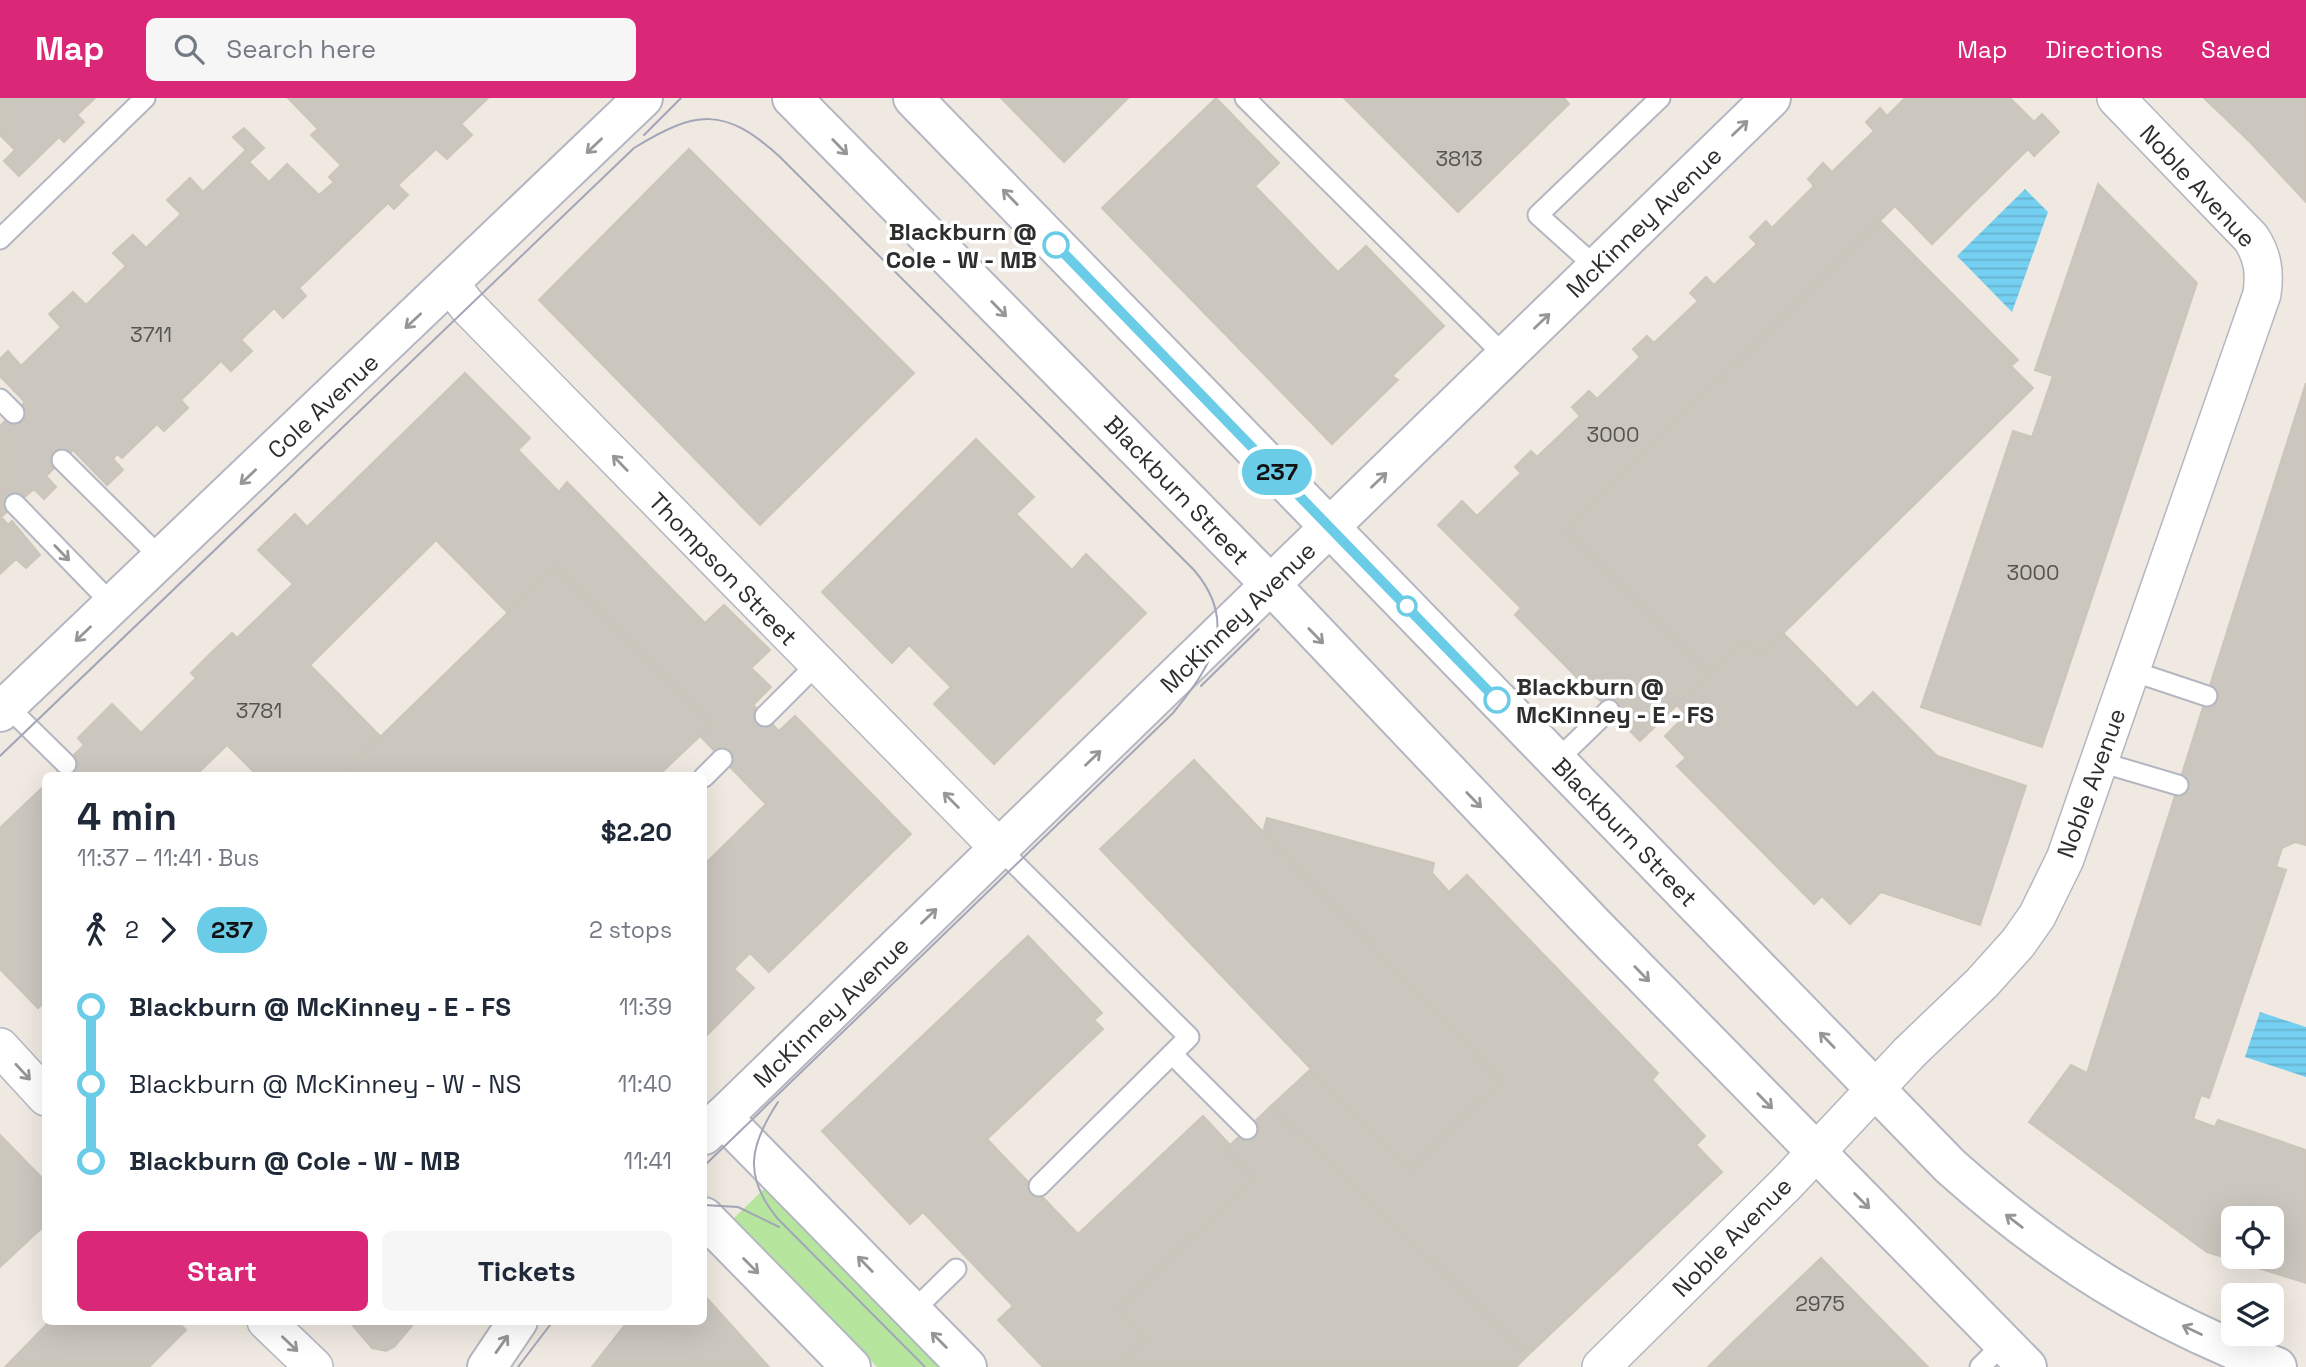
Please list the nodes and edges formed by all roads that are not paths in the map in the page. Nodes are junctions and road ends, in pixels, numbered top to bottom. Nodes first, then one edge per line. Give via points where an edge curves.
1 (145, 98) edge
2 (643, 98) edge
3 (792, 98) edge
4 (914, 98) edge
5 (1245, 98) edge
6 (1660, 98) edge
7 (1771, 98) edge
8 (2116, 98) edge
9 (0, 239) edge
10 (1597, 268) junction
11 (451, 285) junction
12 (1506, 357) junction
13 (62, 460) dead end
14 (15, 504) dead end
15 (1330, 528) junction
16 (162, 559) junction
17 (1271, 585) junction
18 (113, 605) junction
19 (816, 665) junction
20 (2132, 671) junction
21 (2207, 696) dead end
22 (3, 709) edge
23 (1609, 710) dead end
24 (765, 716) dead end
25 (722, 759) dead end
26 (1556, 761) junction
27 (2100, 762) junction
28 (66, 764) dead end
29 (707, 774) edge
30 (2178, 785) dead end
31 (999, 848) junction
32 (0, 1047) edge
33 (1172, 1055) junction
34 (1874, 1089) junction
35 (42, 1093) edge
36 (713, 1126) edge
37 (1247, 1129) dead end
38 (1814, 1152) junction
39 (1039, 1186) dead end
40 (707, 1220) edge
41 (956, 1269) dead end
42 (912, 1312) junction
43 (270, 1325) edge
44 (515, 1325) edge
45 (2004, 1359) edge
46 (314, 1367) edge
47 (487, 1367) edge
48 (850, 1367) edge
49 (967, 1367) edge
50 (1601, 1367) edge
51 (2277, 1367) edge

1 - 9 lane
2 -> 11 street, Cole Avenue
3 -> 17 street, Blackburn Street
15 -> 4 street, Blackburn Street
5 - 12 lane
6 - 10 lane via 1538,215
10 -> 7 street, McKinney Avenue
8 - 20 street, Noble Avenue via 2251,238 2264,274 2262,294
12 -> 10 street, McKinney Avenue
11 -> 16 street, Cole Avenue
19 -> 11 street, Thompson Street
15 -> 12 street, McKinney Avenue
13 - 16 lane
14 -> 18 lane
15 - 17 street, McKinney Avenue
15 - 26 street, Blackburn Street
16 - 18 street, Cole Avenue
31 -> 17 street, McKinney Avenue
17 -> 38 street, Blackburn Street
18 -> 22 street, Cole Avenue
19 - 24 lane
31 -> 19 street, Thompson Street
20 - 21 lane
20 - 27 street, Noble Avenue
22 - 28 lane
23 - 26 lane
25 - 29 lane
34 -> 26 street, Blackburn Street
27 - 30 lane
27 - 34 street, Noble Avenue via 2065,859 2037,916 1982,983
31 - 33 lane via 1189,1037
36 -> 31 street, McKinney Avenue
32 -> 35 street
33 - 37 lane
33 - 39 lane
34 - 38 street, Noble Avenue
51 -> 34 street, Blackburn Street via 2128,1300 2048,1248 1950,1166
42 -> 36 street
38 -> 45 street, Blackburn Street
38 - 50 street, Noble Avenue
40 -> 48 street
41 - 42 lane
49 -> 42 street
43 -> 46 street
47 -> 44 street

